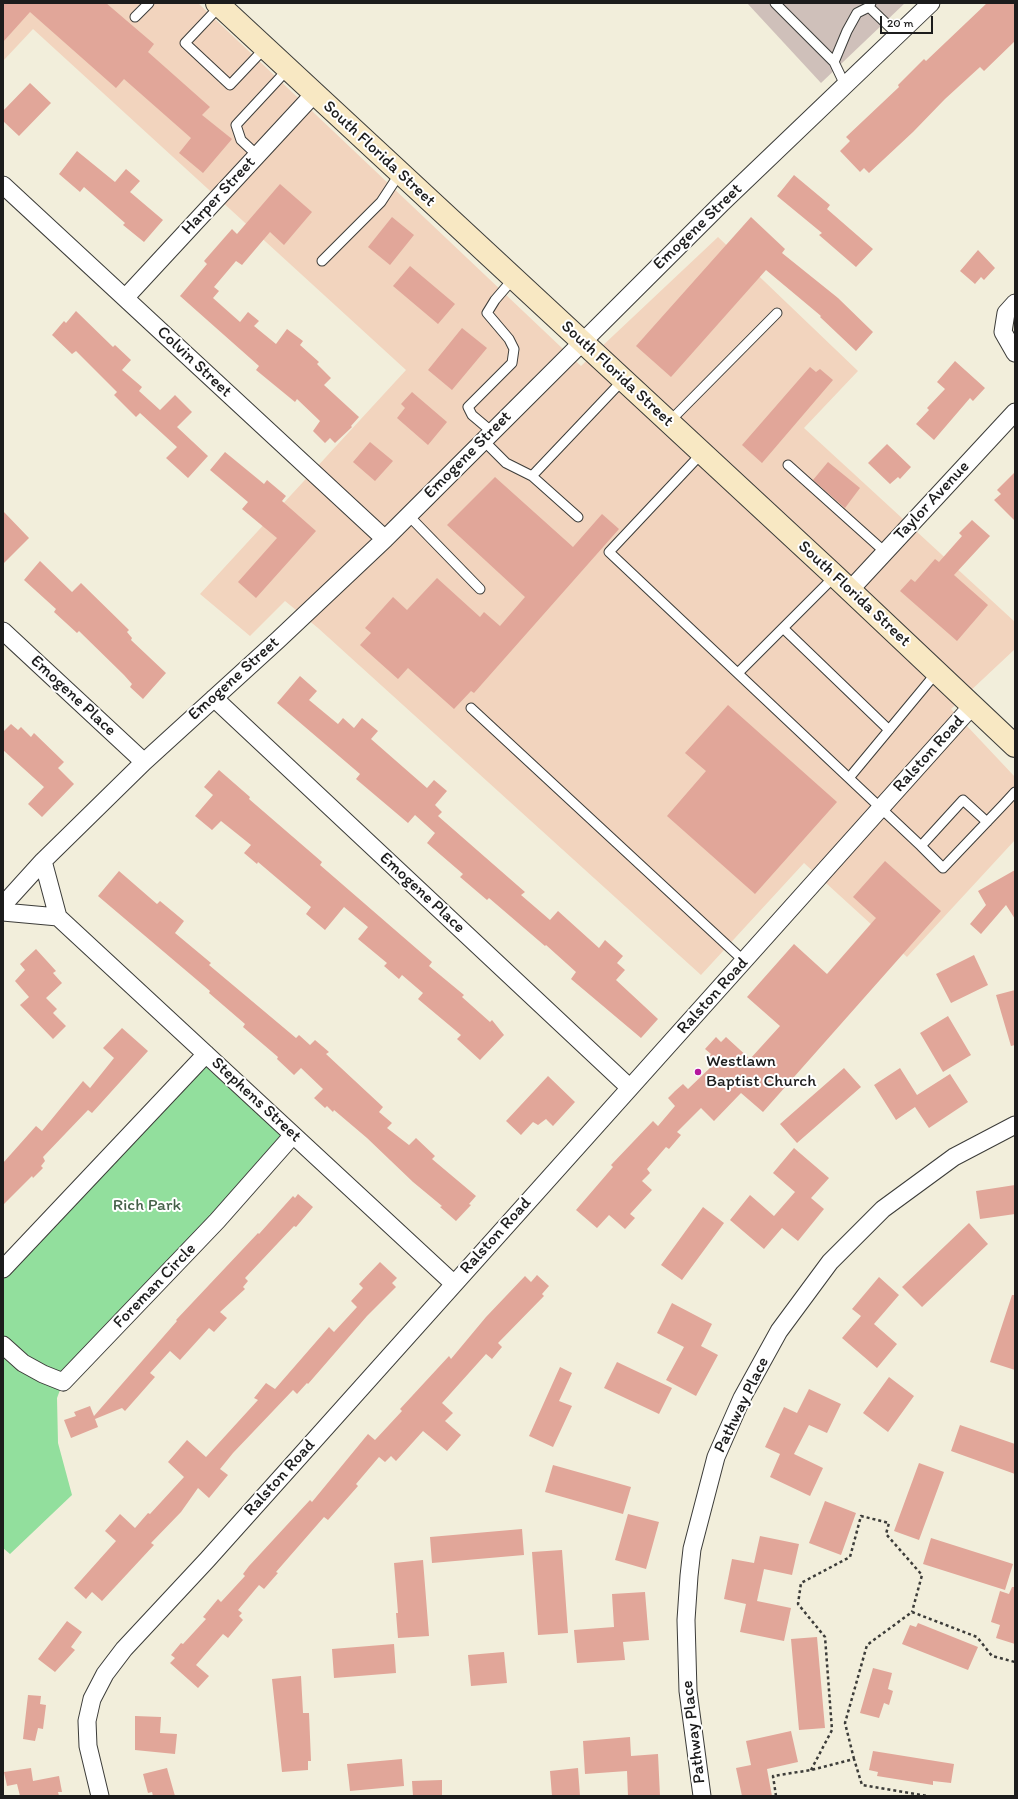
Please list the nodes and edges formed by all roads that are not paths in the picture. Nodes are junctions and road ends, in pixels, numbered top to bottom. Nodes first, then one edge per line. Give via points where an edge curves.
1 (149, 3) edge
2 (775, 3) edge
3 (931, 3) edge
4 (218, 4) edge
5 (870, 5) edge
6 (135, 17) dead end
7 (898, 35) junction
8 (265, 48) junction
9 (834, 62) junction
10 (288, 69) junction
11 (845, 85) junction
12 (314, 94) junction
13 (257, 156) junction
14 (400, 173) junction
15 (3, 185) edge
16 (322, 261) dead end
17 (513, 279) junction
18 (125, 298) junction
19 (1015, 303) edge
20 (777, 313) dead end
21 (581, 342) junction
22 (1015, 353) edge
23 (623, 380) junction
24 (1015, 412) edge
25 (669, 422) junction
26 (487, 436) junction
27 (702, 453) junction
28 (788, 465) dead end
29 (532, 476) junction
30 (409, 516) junction
31 (578, 517) dead end
32 (385, 539) junction
33 (885, 552) junction
34 (842, 583) junction
35 (480, 589) dead end
36 (784, 628) junction
37 (3, 630) edge
38 (937, 672) junction
39 (738, 673) junction
40 (214, 698) junction
41 (973, 705) junction
42 (471, 708) dead end
43 (889, 730) junction
44 (1015, 746) edge
45 (144, 762) junction
46 (849, 778) junction
47 (1015, 792) edge
48 (881, 808) junction
49 (987, 822) junction
50 (921, 846) junction
51 (43, 861) junction
52 (3, 905) edge
53 (3, 912) edge
54 (58, 917) junction
55 (744, 961) junction
56 (206, 1054) junction
57 (630, 1088) junction
58 (1015, 1125) edge
59 (293, 1135) junction
60 (3, 1269) edge
61 (453, 1283) junction
62 (3, 1344) edge
63 (100, 1796) edge
64 (702, 1796) edge

1 - 6 lane
2 - 9 lane
3 - 7 street, Emogene Street
4 - 8 street, South Florida Street
4 - 8 lane via 185,43 230,85
5 - 7 lane
5 - 9 lane via 857,13
7 - 11 street, Emogene Street
8 - 10 street, South Florida Street
9 - 11 lane
10 - 12 street, South Florida Street
10 - 13 lane via 236,125 241,140
11 - 21 street, Emogene Street
12 - 13 street, Harper Street
12 - 14 street, South Florida Street
13 - 18 street, Harper Street
14 - 16 lane via 381,202
14 - 17 street, South Florida Street
15 - 18 street, Colvin Street
17 - 21 street, South Florida Street
17 - 26 lane via 487,314 509,339 514,349 512,363 468,407
18 - 32 street, Colvin Street
19 - 22 street via 1006,313 1003,332
20 - 25 lane
21 - 23 street, South Florida Street
21 - 26 street, Emogene Street
23 - 25 street, South Florida Street
23 - 29 lane
24 - 33 street, Taylor Avenue
25 - 27 street, South Florida Street
26 - 29 lane via 506,463
26 - 30 street, Emogene Street
27 - 34 street, South Florida Street
27 - 39 lane via 609,552
28 - 33 lane
29 - 31 lane
30 - 32 street, Emogene Street
30 - 35 lane
32 - 40 street, Emogene Street
33 - 34 street, Taylor Avenue
34 - 36 lane
34 - 38 street, South Florida Street
36 - 39 lane
36 - 43 lane
37 - 45 street, Emogene Place
38 - 41 street, South Florida Street
38 - 43 lane
39 - 46 lane
40 - 45 street, Emogene Street
40 - 57 street, Emogene Place
41 - 44 street, South Florida Street
41 - 48 street, Ralston Road
42 - 55 lane
43 - 46 lane
45 - 51 street, Emogene Street
46 - 48 lane
47 - 49 lane
48 - 50 lane
48 - 55 street, Ralston Road
49 - 50 lane via 943,868
49 - 50 lane via 963,800
51 - 52 street, Emogene Street
51 - 54 street
53 - 54 street
54 - 56 street, Stephens Street
55 - 57 street, Ralston Road
56 - 59 street, Stephens Street
56 - 60 street
57 - 61 street, Ralston Road
58 - 64 street, Pathway Place via 954,1157 883,1209 830,1262 779,1331 742,1398 716,1457 692,1549 689,1576 686,1620 688,1691
59 - 61 street, Stephens Street
59 - 62 street, Foreman Circle via 211,1226 63,1382 23,1363
61 - 63 street, Ralston Road via 207,1560 124,1649 105,1674 92,1699 87,1721 88,1746

